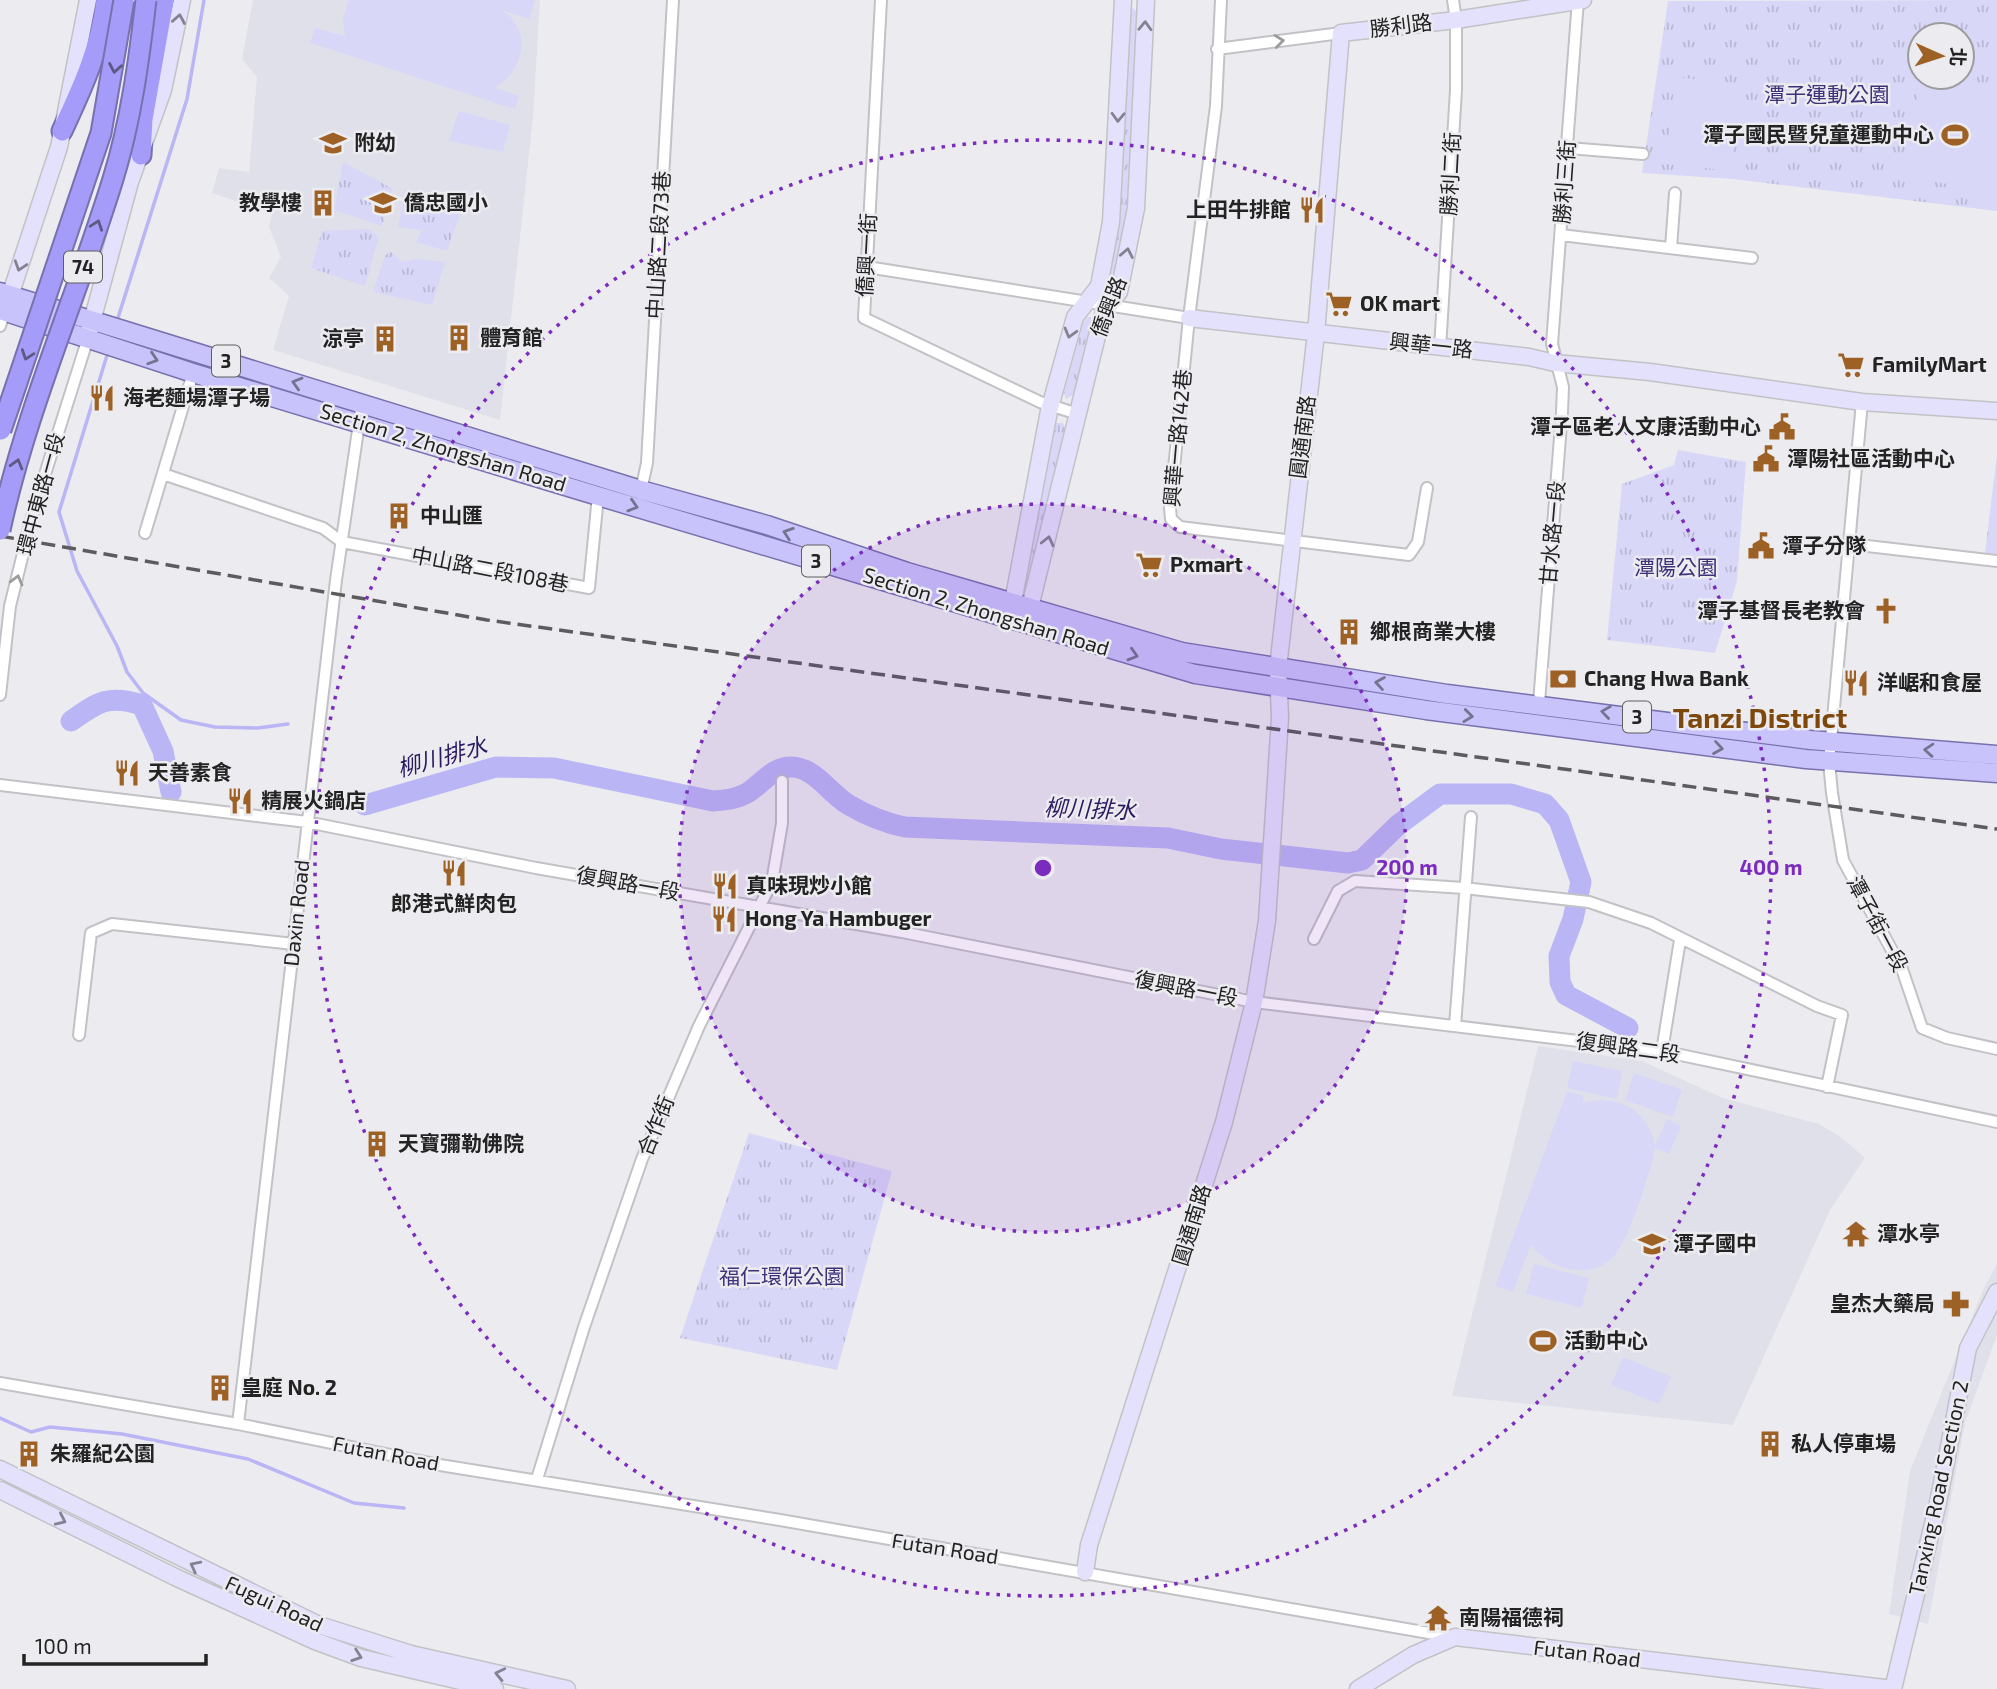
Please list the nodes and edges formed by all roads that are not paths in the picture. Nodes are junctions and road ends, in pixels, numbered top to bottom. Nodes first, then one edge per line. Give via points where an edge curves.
1 (88, 0) edge
2 (106, 0) edge
3 (124, 0) edge
4 (146, 0) edge
5 (164, 0) edge
6 (182, 0) edge
7 (673, 0) edge
8 (881, 0) edge
9 (1123, 0) edge
10 (1146, 0) edge
11 (1221, 0) edge
12 (1453, 0) edge
13 (1580, 0) edge
14 (1456, 20) junction
15 (1341, 33) junction
16 (1217, 49) junction
17 (62, 131) junction
18 (1568, 148) junction
19 (1643, 153) dead end
20 (141, 155) junction
21 (1675, 193) dead end
22 (1561, 234) junction
23 (1671, 248) junction
24 (1752, 258) dead end
25 (867, 267) junction
26 (1086, 302) junction
27 (3, 303) edge
28 (1108, 306) junction
29 (90, 318) junction
30 (1189, 318) junction
31 (1316, 334) junction
32 (88, 338) junction
33 (1440, 348) junction
34 (1555, 363) junction
35 (193, 373) junction
36 (1862, 402) junction
37 (362, 403) junction
38 (1050, 405) junction
39 (1997, 411) edge
40 (1078, 414) junction
41 (357, 422) junction
42 (0, 433) edge
43 (163, 474) junction
44 (1427, 488) dead end
45 (642, 490) junction
46 (598, 496) junction
47 (0, 530) edge
48 (145, 533) dead end
49 (342, 542) junction
50 (1291, 542) junction
51 (1850, 544) junction
52 (1997, 561) edge
53 (1021, 604) junction
54 (10, 606) junction
55 (0, 617) edge
56 (1279, 668) junction
57 (1279, 688) junction
58 (0, 695) edge
59 (1539, 703) junction
60 (1831, 743) junction
61 (1997, 755) edge
62 (1829, 762) junction
63 (1997, 773) edge
64 (782, 781) dead end
65 (0, 785) edge
66 (1471, 817) dead end
67 (307, 822) junction
68 (1464, 888) junction
69 (761, 907) junction
70 (1314, 939) dead end
71 (1679, 940) junction
72 (294, 944) junction
73 (1254, 1002) junction
74 (1455, 1026) junction
75 (79, 1035) dead end
76 (1997, 1049) edge
77 (1662, 1051) junction
78 (1827, 1087) junction
79 (1997, 1122) edge
80 (1997, 1292) edge
81 (0, 1383) edge
82 (238, 1424) junction
83 (0, 1469) edge
84 (537, 1479) junction
85 (0, 1490) edge
86 (1085, 1572) junction
87 (1455, 1637) junction
88 (495, 1689) edge
89 (567, 1689) edge
90 (1358, 1689) edge
91 (1893, 1689) edge

1 - 17 street
2 - 17 highway via 88,75
3 -> 42 highway, 74, bridge via 101,133
47 -> 4 highway, 74, bridge via 25,436 113,178 132,99
5 - 20 highway
20 -> 6 street via 163,90
7 - 45 street, 中山路二段73巷
8 - 25 street, 僑興一街
9 -> 26 street, 僑興路 via 1114,208 1099,286
28 -> 10 street, 僑興路 via 1119,292 1136,208
11 - 16 street
12 - 14 street, 勝利二街
13 - 14 street, 勝利路
13 - 18 street, 勝利三街
14 - 15 street, 勝利路
14 - 33 street, 勝利二街
16 -> 15 street, 勝利路
15 - 31 street, 圓通南路
16 - 30 street via 1216,106
17 -> 27 street
18 - 19 street
18 - 22 street, 勝利三街
20 - 29 street
21 - 23 street
22 - 23 street
22 - 34 street, 勝利三街 via 1552,344
23 - 24 street
25 - 26 street, 興華一路
25 - 38 street, 僑興一街 via 864,318 869,323
26 - 28 street, 興華一路
26 -> 38 street, 僑興路 via 1075,317
27 - 29 main road, Section 2, Zhongshan Road / 3
27 - 32 main road, Section 2, Zhongshan Road / 3
28 - 30 street, 興華一路
28 - 40 street, 僑興路
29 - 32 street
37 -> 29 main road, Section 2, Zhongshan Road / 3
30 - 31 street, 興華一路
30 - 50 street, 興華一路142巷 via 1171,519 1180,527
31 - 33 street, 興華一路
31 - 50 street, 圓通南路
32 -> 35 main road, Section 2, Zhongshan Road / 3
54 -> 32 street, 環中東路一段 via 34,509
33 - 34 street, 興華一路
34 - 36 street, 興華一路
34 - 59 street, 甘水路一段 via 1563,387
35 - 41 main road, Section 2, Zhongshan Road / 3
35 - 43 street
36 - 39 street, 興華一路
36 - 51 street, 潭子街一段
37 - 41 street, Daxin Road
37 - 45 main road, Section 2, Zhongshan Road / 3
38 - 40 street, 僑興一街
38 - 53 street, 僑興路
53 -> 40 street, 僑興路
41 - 46 main road, Section 2, Zhongshan Road / 3
41 - 49 street, Daxin Road
43 - 48 street
43 - 49 street via 323,528
44 - 50 street via 1418,542 1409,555
53 -> 45 main road, Section 2, Zhongshan Road / 3
46 - 49 street, 中山路二段108巷 via 589,588
46 -> 57 main road, Section 2, Zhongshan Road / 3 via 1195,674
49 - 67 street, Daxin Road
50 - 56 street, 圓通南路
51 - 52 street
51 - 60 street, 潭子街一段
53 - 56 main road, Section 2, Zhongshan Road / 3 via 1182,652
54 - 55 street
54 - 58 street, 環中東路一段
56 - 57 street, 圓通南路
59 -> 56 main road, Section 2, Zhongshan Road / 3
57 -> 62 main road, Section 2, Zhongshan Road / 3
57 - 73 street, 圓通南路 via 1267,921
60 -> 59 main road, Section 2, Zhongshan Road / 3
61 -> 60 main road, Section 2, Zhongshan Road / 3
60 - 62 street, 潭子街一段
62 - 63 main road, Section 2, Zhongshan Road / 3
62 - 76 street, 潭子街一段 via 1843,860 1902,969 1922,1028
64 - 69 street, 合作街 via 782,823 772,882
65 - 67 street, 復興路一段
66 - 68 street
67 - 69 street, 復興路一段
67 - 72 street, Daxin Road
68 - 70 street via 1354,881 1338,891
68 - 71 street via 1589,902 1651,923
68 - 74 street
69 - 73 street, 復興路一段
69 - 84 street, 合作街 via 699,1026 650,1139
71 - 77 street
71 - 78 street via 1842,1015
72 - 75 street via 112,924 91,933
72 - 82 street, Daxin Road
73 - 74 street, 復興路二段
73 - 86 street, 圓通南路 via 1224,1122 1089,1545
74 - 77 street, 復興路二段
77 - 78 street, 復興路二段
78 - 79 street, 復興路二段
80 - 91 street, Tanxing Road Section 2 via 1968,1348 1936,1510
81 - 82 street, Futan Road
82 - 84 street, Futan Road via 440,1465
89 -> 83 street, Fugui Road via 411,1654 319,1625
84 - 86 street, Futan Road
85 -> 88 street, Fugui Road via 315,1641 361,1658
86 - 87 street, Futan Road
87 - 90 street via 1413,1655
87 - 91 street, Futan Road

